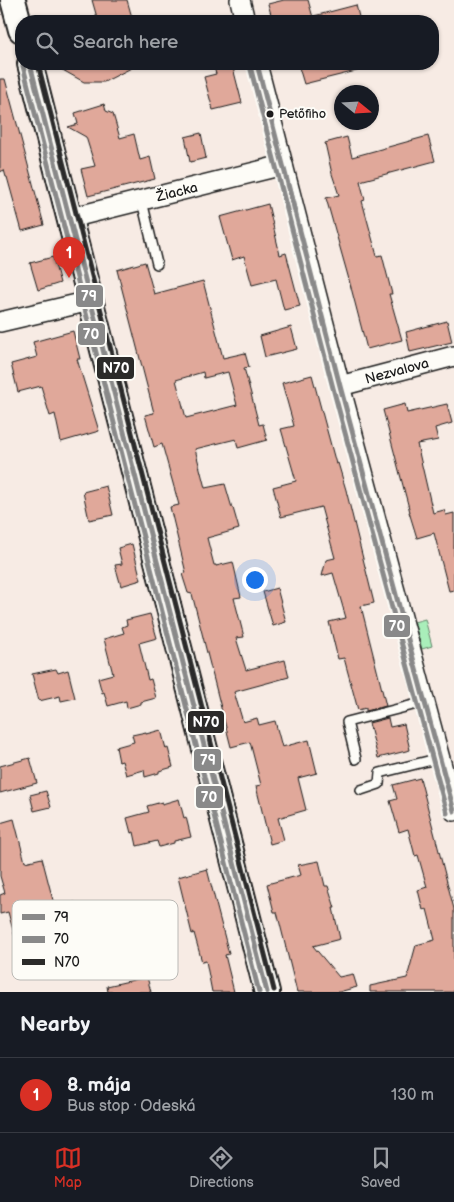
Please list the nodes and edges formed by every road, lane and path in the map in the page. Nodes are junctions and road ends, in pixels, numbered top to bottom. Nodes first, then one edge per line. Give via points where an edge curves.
1 (13, 0) edge
2 (240, 0) edge
3 (17, 15) edge
4 (244, 15) edge
5 (32, 70) edge
6 (259, 70) edge
7 (283, 165) junction
8 (142, 201) junction
9 (70, 218) junction
10 (157, 264) dead end
11 (90, 301) junction
12 (0, 322) edge
13 (454, 356) edge
14 (340, 386) junction
15 (425, 702) junction
16 (356, 759) dead end
17 (445, 760) edge
18 (361, 790) dead end
19 (454, 811) edge
20 (267, 992) edge

1 - 3 street
2 - 4 street
5 - 9 street
6 - 7 street
7 - 8 street, Žiacka
7 - 14 street
8 - 9 street, Žiacka
8 - 10 lane
9 - 11 street
11 - 12 street
11 - 20 street
13 - 14 street, Nezvalova
14 - 15 street
15 - 16 lane via 347,722
15 - 17 street
17 - 18 lane via 380,773 380,784
17 - 19 street

